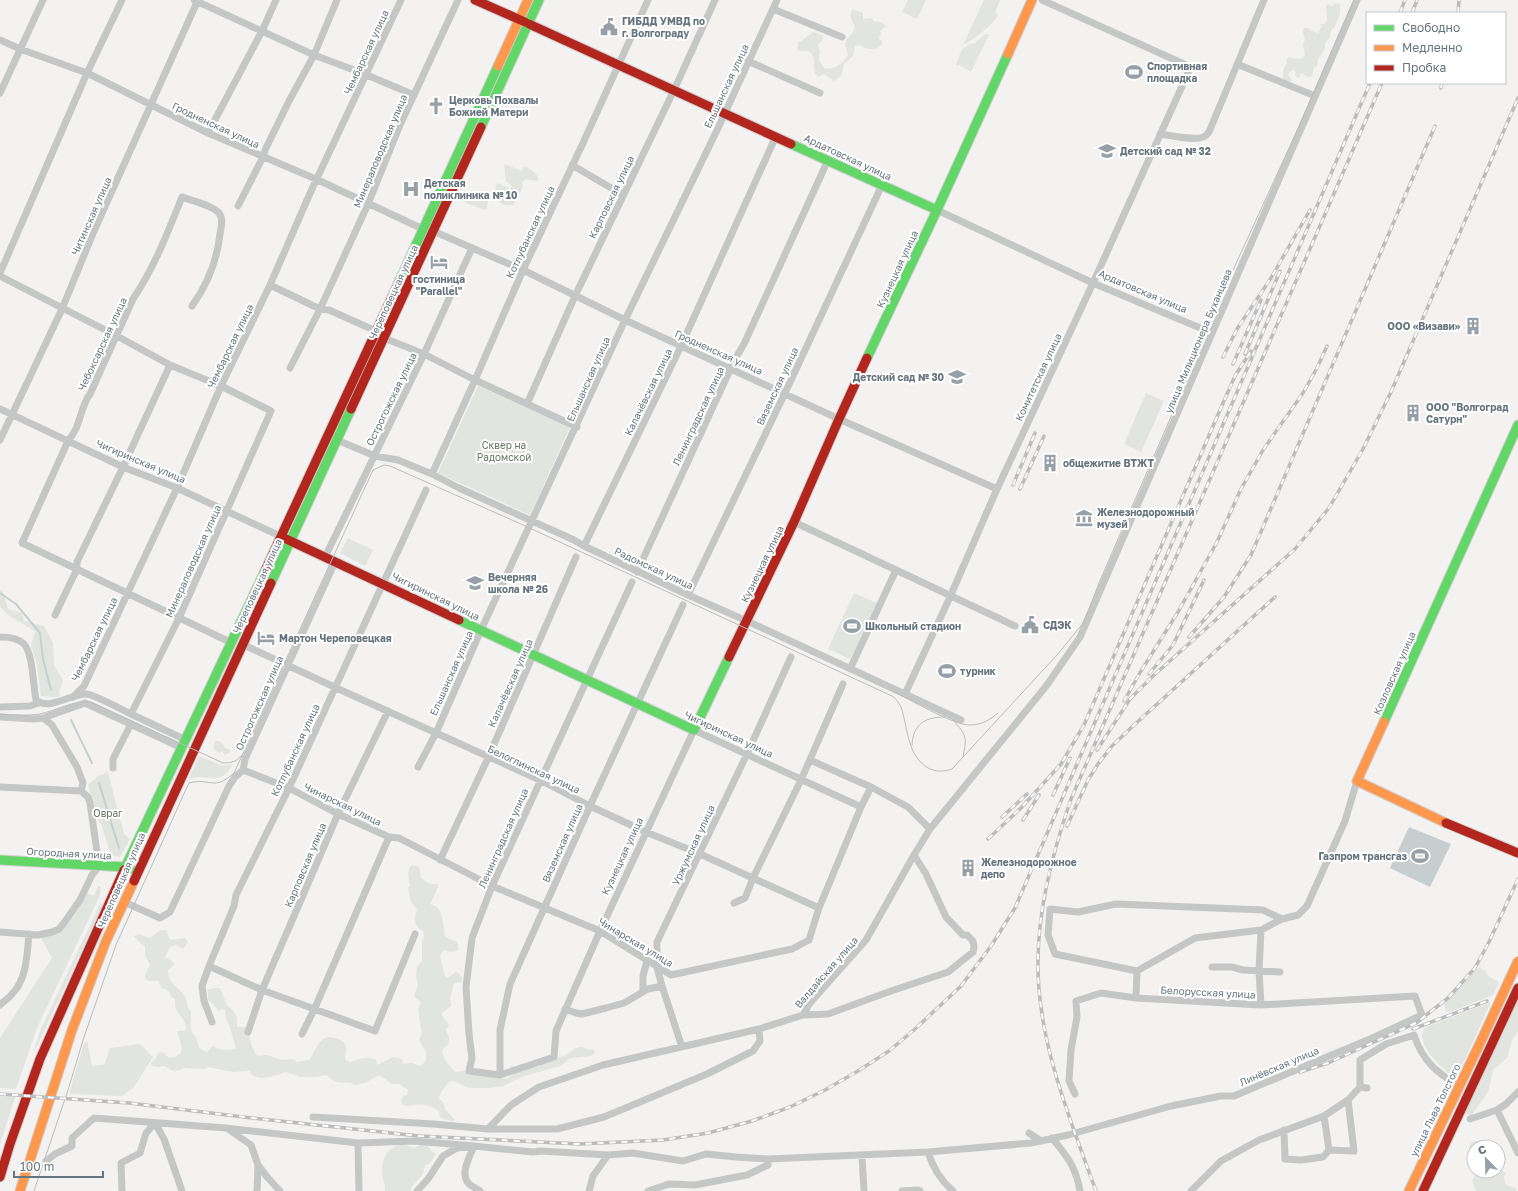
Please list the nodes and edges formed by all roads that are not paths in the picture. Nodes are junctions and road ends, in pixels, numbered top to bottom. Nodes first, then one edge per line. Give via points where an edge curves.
1 (43, 0) edge
2 (122, 0) edge
3 (276, 0) edge
4 (337, 0) edge
5 (401, 0) edge
6 (458, 0) edge
7 (475, 0) edge
8 (528, 0) edge
9 (539, 0) edge
10 (648, 0) edge
11 (715, 0) edge
12 (777, 0) edge
13 (1032, 0) edge
14 (1042, 0) edge
15 (1264, 0) edge
16 (1357, 0) edge
17 (196, 1) edge
18 (773, 9) junction
19 (519, 19) junction
20 (529, 24) junction
21 (262, 31) junction
22 (842, 37) dead end
23 (0, 40) edge
24 (20, 49) junction
25 (314, 55) junction
26 (748, 61) junction
27 (1237, 64) junction
28 (618, 65) junction
29 (87, 73) junction
30 (367, 75) junction
31 (674, 90) junction
32 (0, 93) edge
33 (820, 93) dead end
34 (414, 95) junction
35 (1315, 96) junction
36 (150, 105) junction
37 (724, 113) junction
38 (208, 133) junction
39 (1160, 134) junction
40 (776, 136) junction
41 (263, 157) junction
42 (828, 160) junction
43 (572, 165) junction
44 (318, 180) junction
45 (882, 185) junction
46 (623, 195) junction
47 (368, 204) junction
48 (238, 206) dead end
49 (937, 210) junction
50 (423, 229) junction
51 (433, 231) junction
52 (472, 248) junction
53 (523, 270) junction
54 (0, 273) edge
55 (0, 276) edge
56 (1093, 283) junction
57 (270, 285) junction
58 (575, 296) junction
59 (192, 306) dead end
60 (62, 308) junction
61 (320, 309) junction
62 (625, 320) junction
63 (376, 331) junction
64 (1212, 333) junction
65 (117, 336) junction
66 (384, 338) junction
67 (681, 346) junction
68 (424, 354) junction
69 (170, 365) junction
70 (290, 368) dead end
71 (731, 369) junction
72 (475, 380) junction
73 (221, 386) junction
74 (785, 393) junction
75 (527, 404) junction
76 (0, 409) edge
77 (12, 414) junction
78 (839, 419) junction
79 (1518, 425) edge
80 (577, 427) junction
81 (0, 440) edge
82 (337, 440) junction
83 (68, 441) junction
84 (374, 456) junction
85 (123, 467) junction
86 (432, 474) junction
87 (177, 488) junction
88 (997, 489) junction
89 (426, 490) dead end
90 (226, 511) junction
91 (533, 521) junction
92 (794, 522) junction
93 (280, 536) junction
94 (290, 541) junction
95 (584, 546) junction
96 (325, 557) junction
97 (576, 557) dead end
98 (335, 562) junction
99 (77, 569) junction
100 (896, 570) junction
101 (637, 572) junction
102 (632, 582) dead end
103 (382, 583) junction
104 (127, 594) junction
105 (688, 595) junction
106 (950, 597) junction
107 (683, 605) dead end
108 (55, 615) dead end
109 (179, 618) junction
110 (747, 621) junction
111 (1015, 626) dead end
112 (481, 630) junction
113 (0, 637) edge
114 (232, 643) junction
115 (242, 644) junction
116 (534, 655) junction
117 (791, 657) dead end
118 (288, 664) junction
119 (850, 669) junction
120 (587, 680) junction
121 (843, 684) dead end
122 (1048, 684) joint
123 (334, 687) junction
124 (905, 694) junction
125 (73, 697) junction
126 (39, 703) junction
127 (638, 703) junction
128 (0, 707) edge
129 (60, 711) junction
130 (388, 711) junction
131 (133, 715) junction
132 (0, 717) edge
133 (43, 718) junction
134 (961, 720) dead end
135 (132, 724) junction
136 (52, 726) junction
137 (694, 730) junction
138 (436, 732) junction
139 (184, 744) junction
140 (747, 754) junction
141 (488, 758) junction
142 (810, 760) junction
143 (418, 767) dead end
144 (113, 768) dead end
145 (243, 770) junction
146 (540, 780) junction
147 (801, 780) junction
148 (1357, 781) junction
149 (0, 787) edge
150 (871, 787) junction
151 (289, 788) junction
152 (81, 791) junction
153 (590, 806) junction
154 (861, 807) junction
155 (338, 814) junction
156 (930, 829) junction
157 (646, 832) junction
158 (389, 837) junction
159 (700, 854) junction
160 (1518, 854) edge
161 (914, 855) junction
162 (0, 860) edge
163 (440, 860) junction
164 (99, 866) junction
165 (126, 868) junction
166 (137, 872) junction
167 (753, 878) junction
168 (492, 886) junction
169 (124, 902) junction
170 (734, 903) dead end
171 (544, 908) junction
172 (819, 908) junction
173 (1282, 920) junction
174 (1260, 930) junction
175 (600, 931) junction
176 (0, 932) edge
177 (29, 934) junction
178 (415, 934) dead end
179 (647, 961) junction
180 (1518, 961) edge
181 (209, 966) junction
182 (1212, 966) dead end
183 (657, 967) junction
184 (1137, 971) junction
185 (1259, 971) junction
186 (1280, 972) dead end
187 (662, 986) junction
188 (1518, 988) edge
189 (262, 990) junction
190 (643, 991) junction
191 (1136, 998) junction
192 (0, 1004) edge
193 (1261, 1005) junction
194 (565, 1009) junction
195 (314, 1010) junction
196 (1422, 1015) joint
197 (803, 1016) junction
198 (212, 1022) dead end
199 (758, 1029) junction
200 (248, 1032) dead end
201 (302, 1034) dead end
202 (682, 1047) junction
203 (43, 1052) junction
204 (469, 1071) joint
205 (59, 1073) junction
206 (500, 1075) junction
207 (1459, 1087) junction
208 (1518, 1092) edge
209 (1075, 1094) dead end
210 (1348, 1100) junction
211 (1497, 1110) junction
212 (1324, 1116) junction
213 (313, 1117) dead end
214 (1470, 1119) dead end
215 (155, 1123) junction
216 (226, 1128) junction
217 (488, 1129) junction
218 (1284, 1130) junction
219 (1029, 1133) dead end
220 (1052, 1138) junction
221 (1041, 1141) junction
222 (358, 1143) junction
223 (474, 1146) junction
224 (1329, 1150) junction
225 (928, 1152) junction
226 (1518, 1153) edge
227 (608, 1155) junction
228 (862, 1156) junction
229 (768, 1159) junction
230 (46, 1161) dead end
231 (258, 1165) junction
232 (0, 1177) edge
233 (23, 1190) edge
234 (122, 1191) edge
235 (182, 1191) edge
236 (257, 1191) edge
237 (280, 1191) edge
238 (359, 1191) edge
239 (417, 1191) edge
240 (480, 1191) edge
241 (589, 1191) edge
242 (648, 1191) edge
243 (864, 1191) edge
244 (902, 1191) edge
245 (920, 1191) edge
246 (953, 1191) edge
247 (1080, 1191) edge
248 (1191, 1191) edge
249 (1409, 1191) edge
250 (1422, 1191) edge

1 - 24 street
2 - 29 street
3 - 21 street
4 - 25 street
5 - 30 street, Чембарская улица
6 - 34 street, Минераловодская улица
7 - 19 main road, Ардатовская улица
8 - 19 main road, Череповецкая улица
9 - 20 main road, Череповецкая улица
10 - 28 street, Котлубанская улица
11 - 31 street, Карповская улица
12 - 18 street, Ельшанская улица
13 - 49 main road, Кузнецкая улица
14 - 39 street, Комитетская улица via 1184,64 1188,73
15 - 27 street
16 - 35 street, улица Милиционера Буханцева
17 - 21 street
17 - 36 street, Читинская улица
18 - 22 street
18 - 26 street, Ельшанская улица
19 - 20 main road, Ардатовская улица
19 - 50 main road, Череповецкая улица
20 - 28 main road, Ардатовская улица
20 - 51 main road, Череповецкая улица
21 - 25 street
21 - 38 street
23 - 24 street, Гродненская улица
24 - 29 street, Гродненская улица
24 - 32 street
25 - 30 street
25 - 41 street
26 - 33 street
26 - 37 street, Ельшанская улица
27 - 35 street
27 - 39 street via 1209,132 1205,136 1200,138
28 - 31 main road, Ардатовская улица
28 - 43 street, Котлубанская улица
29 - 36 street, Гродненская улица
29 - 54 street
30 - 34 street
30 - 44 street, Чембарская улица
31 - 37 main road, Ардатовская улица
31 - 46 street, Карповская улица
34 - 47 street, Минераловодская улица
35 - 64 street, улица Милиционера Буханцева
36 - 38 street, Гродненская улица
36 - 60 street, Читинская улица
37 - 40 main road, Ардатовская улица
37 - 62 street, Ельшанская улица
38 - 41 street, Гродненская улица
39 - 56 street, Комитетская улица
40 - 42 main road, Ардатовская улица
40 - 67 street, Калачёвская улица
41 - 44 street, Гродненская улица
41 - 48 street
42 - 45 main road, Ардатовская улица
42 - 71 street, Ленинградская улица
43 - 46 street
43 - 53 street, Котлубанская улица
44 - 47 street, Гродненская улица
44 - 57 street, Чембарская улица
45 - 49 main road, Ардатовская улица
45 - 74 street, Вяземская улица
46 - 58 street, Карповская улица
47 - 50 street, Гродненская улица
47 - 61 street, Минераловодская улица
49 - 56 street, Ардатовская улица
49 - 78 main road, Кузнецкая улица
50 - 63 main road, Череповецкая улица
51 - 52 street, Гродненская улица
51 - 66 main road, Череповецкая улица
52 - 53 street, Гродненская улица
52 - 68 street, Острогожская улица
53 - 58 street, Гродненская улица
53 - 72 street, Котлубанская улица
55 - 60 street
56 - 64 street, Ардатовская улица
56 - 88 street, Комитетская улица
57 - 61 street
57 - 73 street, Чембарская улица
58 - 62 street, Гродненская улица
58 - 75 street, Карповская улица
59 - 65 street, Чебоксарская улица via 202,292 218,253 222,221 220,214 214,209 182,197 166,237 133,299
60 - 65 street
60 - 77 street, Читинская улица
61 - 63 street via 329,310
61 - 70 street, Минераловодская улица
62 - 67 street, Гродненская улица
62 - 80 street, Ельшанская улица
63 - 93 main road, Череповецкая улица
64 - 122 street, улица Милиционера Буханцева via 1080,637
65 - 69 street
65 - 83 street, Чебоксарская улица via 85,400 85,407 73,436
66 - 68 street
66 - 82 main road, Череповецкая улица
67 - 71 street, Гродненская улица
67 - 95 street, Калачёвская улица
68 - 72 street
68 - 84 street, Острогожская улица
69 - 73 street
69 - 85 street
71 - 74 street, Гродненская улица
71 - 101 street, Ленинградская улица
72 - 75 street
72 - 86 street, Котлубанская улица
73 - 87 street, Чембарская улица
73 - 90 street, Минераловодская улица via 271,411
74 - 78 street, Гродненская улица
74 - 105 street, Вяземская улица
75 - 80 street
76 - 77 street, Чигиринская улица
77 - 81 street, Читинская улица
77 - 83 street, Чигиринская улица
78 - 88 street, Гродненская улица
78 - 92 main road, Кузнецкая улица
79 - 148 main road, Козловская улица
80 - 91 street, Ельшанская улица
82 - 84 street, Радомская улица
82 - 94 main road, Череповецкая улица
83 - 85 street, Чигиринская улица
83 - 99 street, Чебоксарская улица via 22,542
84 - 86 street, Радомская улица via 398,460
84 - 96 street, Острогожская улица
85 - 87 street, Чигиринская улица
85 - 99 street via 77,562
86 - 91 street, Радомская улица
87 - 90 street, Чигиринская улица
87 - 104 street, Чембарская улица
88 - 106 street, Комитетская улица
89 - 103 street, Котлубанская улица
90 - 93 street, Чигиринская улица
90 - 109 street, Минераловодская улица
91 - 95 street, Радомская улица
91 - 112 street, Ельшанская улица
92 - 100 street
92 - 110 main road, Кузнецкая улица
93 - 94 main road, Чигиринская улица
93 - 114 main road, Череповецкая улица
94 - 96 main road, Чигиринская улица
94 - 115 main road, Череповецкая улица
95 - 101 street, Радомская улица
96 - 98 main road, Чигиринская улица
97 - 116 street, Калачёвская улица
98 - 103 main road, Чигиринская улица
98 - 118 street, Острогожская улица
99 - 104 street
99 - 108 street
100 - 106 street
100 - 119 street
101 - 105 street, Радомская улица
102 - 120 street, Ленинградская улица
103 - 112 main road, Чигиринская улица
103 - 123 street, Котлубанская улица
104 - 109 street
104 - 125 street, Чембарская улица via 84,686
105 - 110 street, Радомская улица
106 - 111 street
106 - 124 street, Комитетская улица
107 - 127 street, Вяземская улица
109 - 114 street
109 - 131 street, Минераловодская улица
110 - 119 street, Радомская улица
110 - 137 main road, Кузнецкая улица
112 - 116 main road, Чигиринская улица
112 - 138 street, Ельшанская улица
113 - 126 street via 17,639 25,645 31,662 36,700
114 - 139 main road, Череповецкая улица
115 - 118 street, Белоглинская улица
115 - 166 main road, Череповецкая улица
116 - 120 main road, Чигиринская улица
116 - 141 street, Калачёвская улица
117 - 140 street, Уржумская улица
118 - 123 street, Белоглинская улица
118 - 145 street, Острогожская улица via 245,759
119 - 124 street, Радомская улица
120 - 127 main road, Чигиринская улица
120 - 146 street, Ленинградская улица
121 - 142 street
122 - 156 street, Валдайская улица
123 - 130 street, Белоглинская улица
123 - 151 street, Котлубанская улица
124 - 134 street, Радомская улица
125 - 126 street via 47,705
125 - 131 street via 87,694
126 - 128 street via 30,706
127 - 137 main road, Чигиринская улица
127 - 153 street, Вяземская улица
129 - 133 street
129 - 135 street via 85,703
129 - 136 street via 55,716
130 - 138 street, Белоглинская улица
130 - 155 street, Карповская улица
131 - 139 street
132 - 133 street
133 - 136 street
135 - 139 street
135 - 144 street via 113,759
136 - 152 street via 72,756 82,777
137 - 140 street, Чигиринская улица
137 - 157 street, Кузнецкая улица
138 - 141 street, Белоглинская улица
138 - 143 street, Ельшанская улица
139 - 165 main road, Череповецкая улица
140 - 147 street, Чигиринская улица
140 - 159 street, Уржумская улица
141 - 146 street, Белоглинская улица
141 - 163 street, Калачёвская улица
142 - 147 street
142 - 150 street
145 - 151 street, Чинарская улица
145 - 169 street, Острогожская улица via 229,786 170,912 160,918
146 - 153 street, Белоглинская улица
146 - 168 street, Ленинградская улица
147 - 154 street, Чигиринская улица
147 - 167 street
148 - 160 main road
148 - 173 street, Козловская улица via 1345,821 1306,906 1298,915
149 - 152 street
150 - 154 street, Чинарская улица
150 - 156 street via 908,807
151 - 155 street, Чинарская улица
151 - 181 street, Котлубанская улица via 236,895 234,906
152 - 164 street via 88,797 90,804
153 - 157 street, Белоглинская улица
153 - 171 street, Вяземская улица
154 - 172 street, Чинарская улица
155 - 158 street, Чинарская улица
155 - 189 street, Карповская улица
156 - 161 street, Валдайская улица
157 - 159 street, Белоглинская улица
157 - 175 street, Кузнецкая улица
158 - 163 street, Чинарская улица via 399,838
158 - 195 street
159 - 167 street, Белоглинская улица
159 - 183 street, Уржумская улица via 657,942
161 - 197 street, Валдайская улица via 866,940 810,1002
161 - 197 street via 946,917 962,935 967,935 973,941 973,952 948,972 828,1014
162 - 164 main road, Огородная улица
163 - 168 street, Чинарская улица
164 - 165 main road, Огородная улица
164 - 177 street via 80,900 59,929 38,935
165 - 166 main road, Огородная улица
165 - 203 main road, Череповецкая улица
166 - 169 main road, Череповецкая улица
167 - 170 street via 745,898
167 - 172 street, Белоглинская улица
168 - 171 street, Чинарская улица
168 - 204 street, Ленинградская улица via 472,938 466,987 472,1058
169 - 205 main road, Череповецкая улица via 106,941
171 - 175 street, Чинарская улица
171 - 206 street, Вяземская улица via 510,984 500,1030
172 - 183 street, Чинарская улица via 809,940 792,949 671,975
173 - 174 street, Козловская улица
173 - 184 street via 1263,910 1124,904 1078,912 1050,909 1048,935 1055,954
174 - 184 street, Козловская улица via 1195,938
174 - 185 street
175 - 179 street, Чинарская улица
175 - 194 street, Кузнецкая улица
176 - 177 street
177 - 192 street via 23,975 13,994
178 - 195 street via 375,1031
179 - 183 street, Чинарская улица
179 - 190 street
180 - 207 main road, улица Льва Толстого, bridge
181 - 189 street
181 - 198 street, Котлубанская улица via 202,986 204,1001
182 - 185 street
183 - 187 street, Уржумская улица
184 - 191 street
185 - 186 street
185 - 193 street
187 - 190 street
187 - 202 street, Уржумская улица
188 - 250 main road
189 - 195 street
189 - 200 street, Карповская улица
190 - 194 street via 624,1003 582,1014
191 - 193 street, Белорусская улица
191 - 209 street, Белорусская улица via 1100,993 1076,1001 1077,1017 1069,1081
193 - 196 street, Белорусская улица via 1415,996
194 - 206 street, Кузнецкая улица via 556,1031 554,1057
195 - 201 street
196 - 220 street, Линёвская улица via 1234,1096 1221,1096 1171,1106
197 - 199 street, Валдайская улица
199 - 202 street, Валдайская улица
199 - 217 street via 760,1041 753,1051 707,1074 604,1117 557,1129
202 - 217 street, Валдайская улица via 603,1065 539,1087 511,1105
203 - 205 main road via 56,1050 60,1055
203 - 232 main road, Череповецкая улица
204 - 206 street, Кузнецкая улица
205 - 233 main road, Череповецкая улица
207 - 210 street via 1424,1058 1414,1034 1386,1044 1360,1060 1363,1087
207 - 249 main road, улица Льва Толстого
208 - 211 street
210 - 212 street
210 - 224 street via 1354,1151
211 - 214 street
211 - 226 street
212 - 218 street
212 - 224 street
213 - 217 street
215 - 216 street
215 - 230 street via 94,1118 72,1138 72,1146
215 - 234 street via 146,1133 140,1153 121,1163
215 - 235 street via 164,1139
216 - 222 street
216 - 231 street via 251,1145
218 - 224 street via 1285,1159 1323,1157
218 - 248 street via 1259,1140 1221,1161
219 - 221 street
220 - 221 street, Линёвская улица
220 - 247 street via 1072,1162
221 - 225 street, Линёвская улица
222 - 223 street via 414,1141
222 - 238 street
223 - 227 street, Линёвская улица via 533,1152
223 - 239 street via 457,1148 444,1156
223 - 240 street via 466,1165 465,1176 469,1184
225 - 228 street, Линёвская улица
225 - 246 street via 935,1170 944,1184
227 - 229 street, Линёвская улица via 633,1154 683,1161 706,1154
227 - 241 street via 593,1176
228 - 229 street, Линёвская улица
228 - 243 street
229 - 242 street via 768,1165 747,1175 695,1184 669,1184
231 - 236 street
231 - 237 street
244 - 245 street

